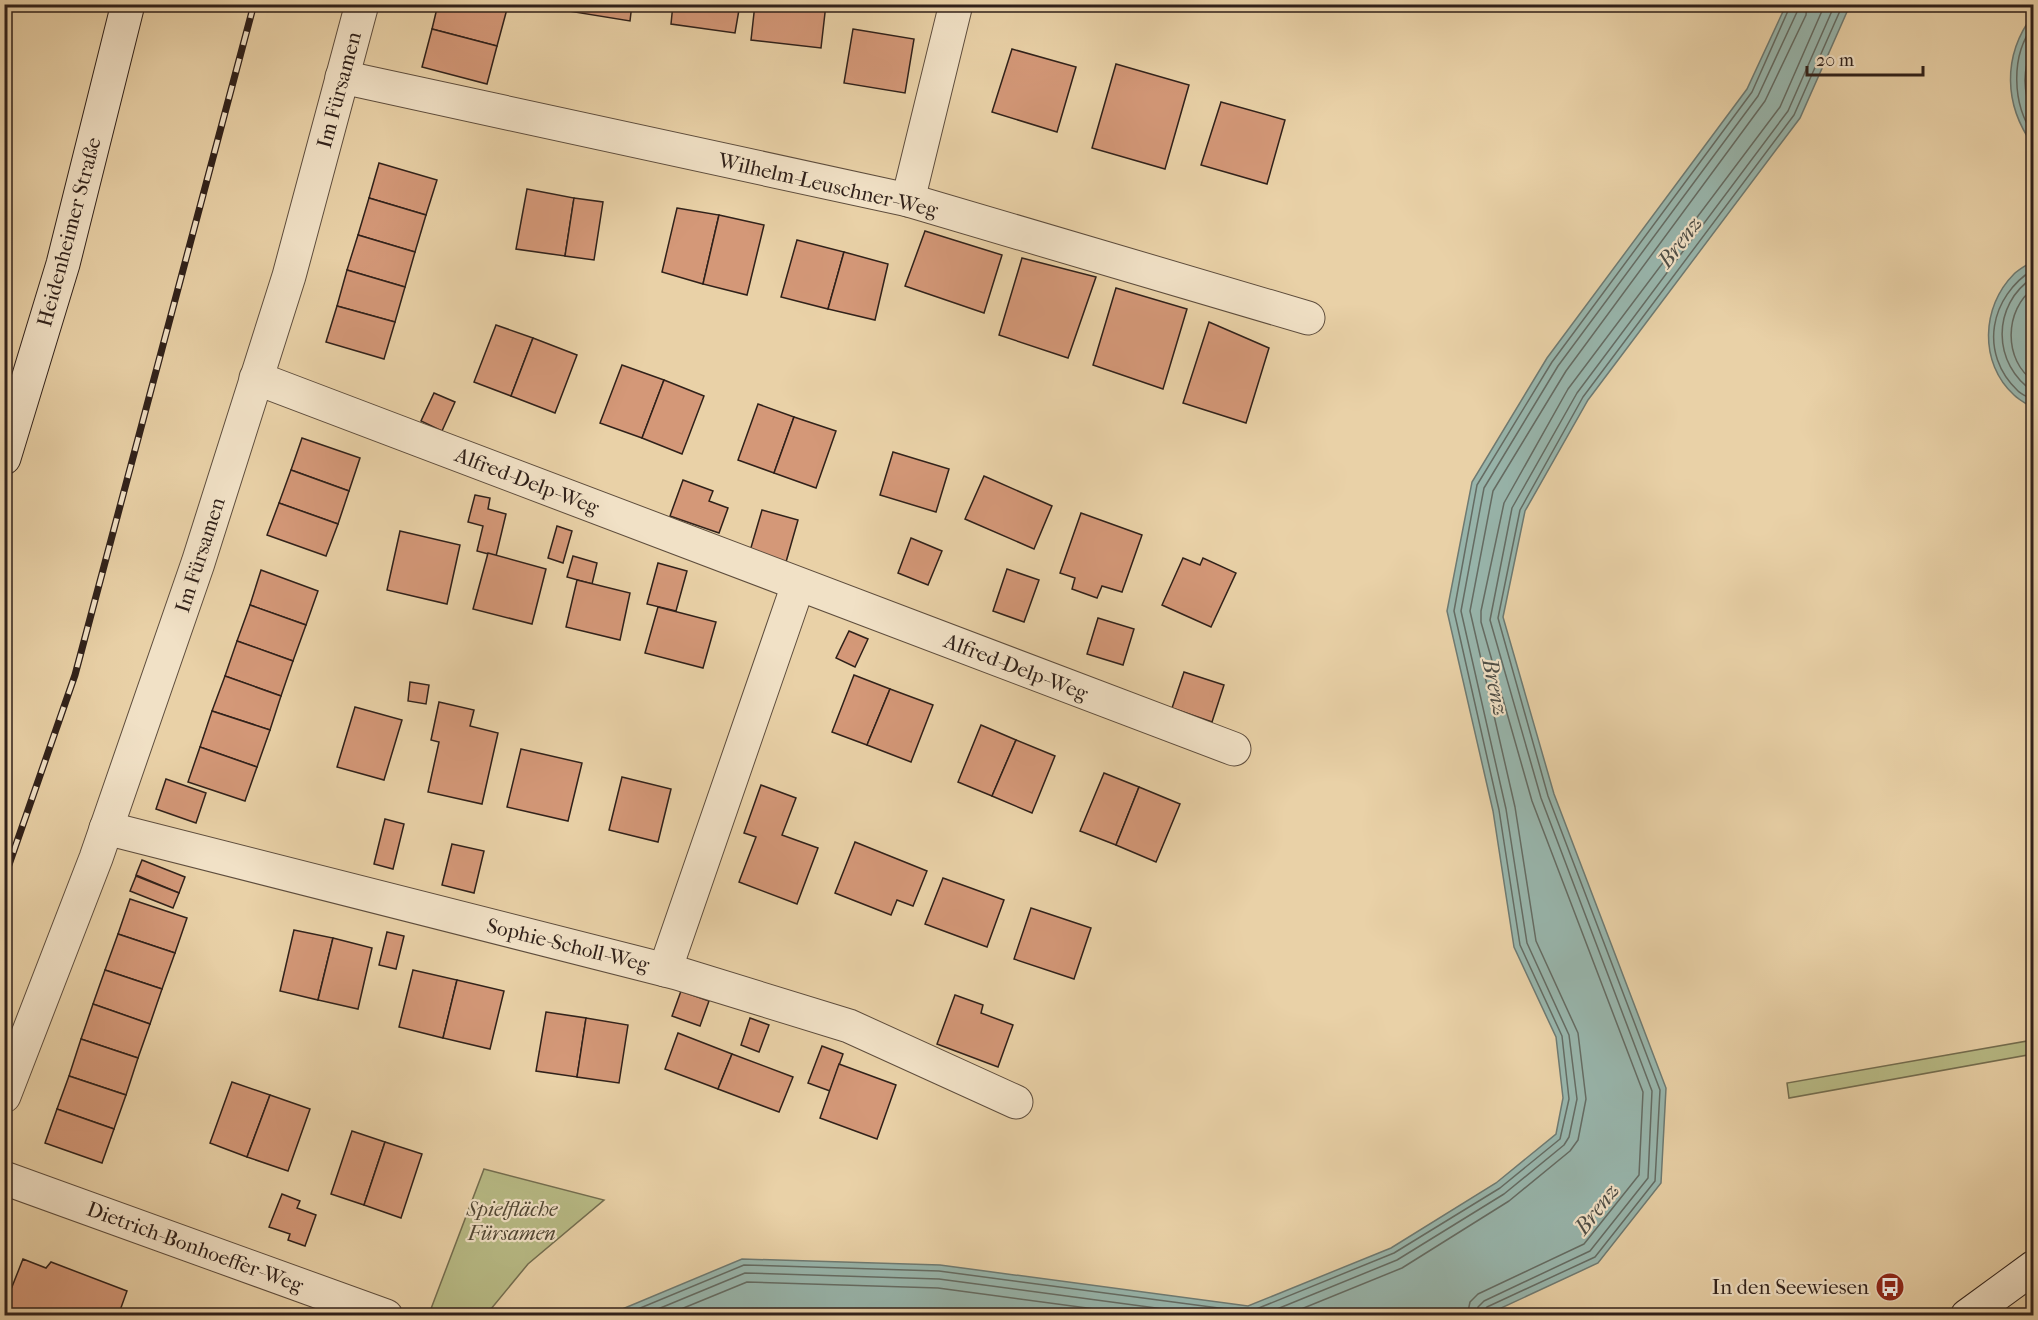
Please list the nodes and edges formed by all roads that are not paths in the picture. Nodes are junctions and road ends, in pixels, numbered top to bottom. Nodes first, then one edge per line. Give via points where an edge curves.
1 (128, 4) edge
2 (362, 4) edge
3 (956, 4) edge
4 (342, 77) junction
5 (908, 200) junction
6 (1308, 318) dead end
7 (256, 378) junction
8 (4, 458) edge
9 (798, 585) junction
10 (1234, 749) dead end
11 (106, 828) junction
12 (665, 970) junction
13 (4, 1096) edge
14 (1016, 1102) dead end
15 (4, 1178) edge
16 (2034, 1267) edge
17 (386, 1316) edge
18 (1967, 1316) edge

1 - 8 street, Heidenheimer Straße via 63,264
2 - 4 street, Im Fürsamen
3 - 5 street
4 - 5 street, Wilhelm-Leuschner-Weg
4 - 7 street, Im Fürsamen via 289,276
5 - 6 street, Wilhelm-Leuschner-Weg
7 - 9 street, Alfred-Delp-Weg
7 - 11 street, Im Fürsamen via 198,563
9 - 10 street, Alfred-Delp-Weg
9 - 12 street
11 - 12 street, Sophie-Scholl-Weg
11 - 13 street, Im Fürsamen
12 - 14 street, Sophie-Scholl-Weg via 849,1026
15 - 17 street, Dietrich-Bonhoeffer-Weg
16 - 18 street

